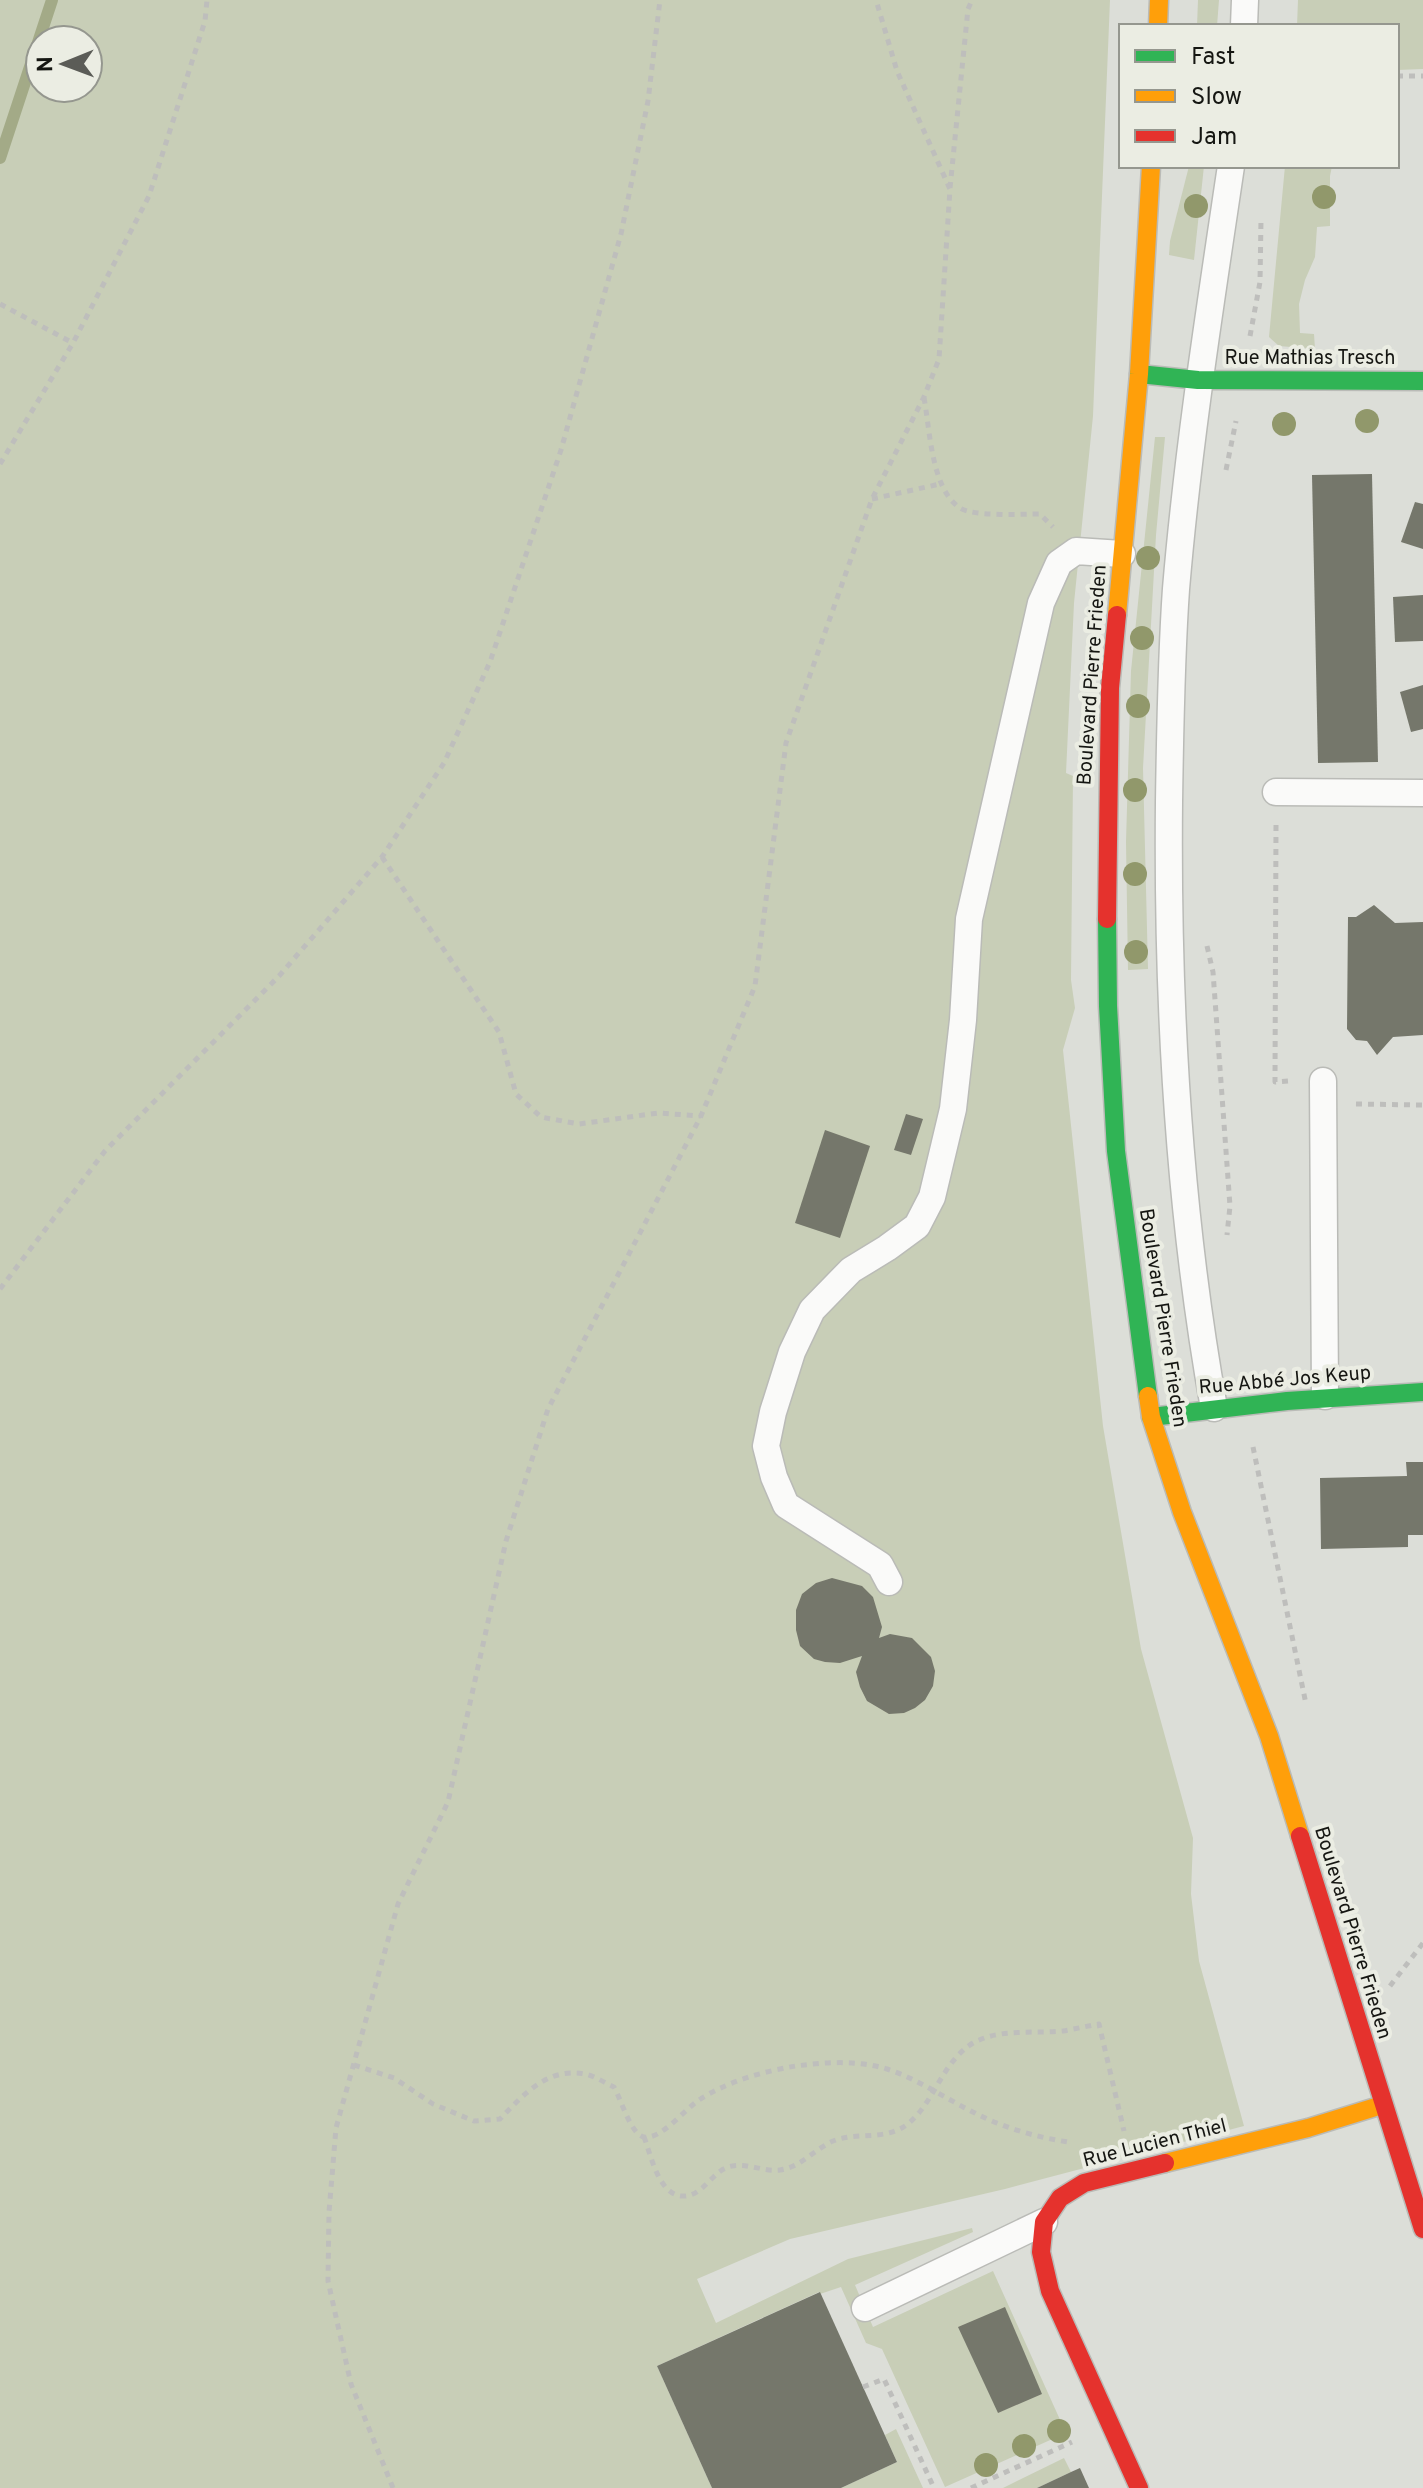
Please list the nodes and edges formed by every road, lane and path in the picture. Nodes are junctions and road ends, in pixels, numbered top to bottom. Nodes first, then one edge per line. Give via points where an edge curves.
1 (207, 0) edge
2 (660, 0) edge
3 (876, 0) edge
4 (972, 0) edge
5 (1159, 0) edge
6 (1245, 0) edge
7 (1158, 24) edge
8 (1244, 24) edge
9 (1399, 76) edge
10 (1423, 76) edge
11 (1151, 168) edge
12 (1231, 168) edge
13 (950, 189) junction
14 (1261, 209) dead end
15 (0, 304) edge
16 (73, 343) junction
17 (1139, 374) junction
18 (1198, 380) junction
19 (1243, 380) junction
20 (1423, 381) edge
21 (924, 397) junction
22 (0, 464) edge
23 (1225, 475) dead end
24 (940, 484) junction
25 (872, 499) junction
26 (1076, 551) junction
27 (1122, 554) junction
28 (1276, 792) joint
29 (1423, 793) edge
30 (382, 857) junction
31 (1206, 943) dead end
32 (1323, 1093) junction
33 (1423, 1105) edge
34 (701, 1116) junction
35 (1228, 1242) dead end
36 (0, 1289) edge
37 (1423, 1392) edge
38 (1325, 1396) junction
39 (1214, 1408) junction
40 (1151, 1417) junction
41 (889, 1582) dead end
42 (1423, 1943) edge
43 (1388, 1988) dead end
44 (354, 2065) junction
45 (933, 2090) junction
46 (1382, 2105) junction
47 (644, 2137) junction
48 (1075, 2143) dead end
49 (1130, 2172) junction
50 (1044, 2222) junction
51 (1423, 2229) edge
52 (865, 2308) dead end
53 (863, 2387) dead end
54 (1110, 2424) junction
55 (393, 2488) edge
56 (934, 2488) edge
57 (971, 2488) edge
58 (1139, 2488) edge

1 - 16 path via 205,21 149,196
2 - 30 path via 648,101 621,234 561,450 490,662 444,763
3 - 13 path via 897,71
4 - 13 path
5 - 7 main road
6 - 8 lane
9 - 10 path
11 - 17 main road, Boulevard Pierre Frieden
12 - 18 lane
13 - 21 path via 939,359
14 - 19 path via 1260,282
15 - 16 path
16 - 22 path
17 - 18 main road
17 - 27 main road, Boulevard Pierre Frieden
18 - 19 main road, Rue Mathias Tresch
18 - 39 lane via 1176,592 1169,945 1171,1040 1192,1270
19 - 20 main road, Rue Mathias Tresch
19 - 23 path
21 - 24 path
21 - 25 path
24 - 25 path
24 - 26 path via 960,509 1040,514
25 - 34 path via 786,743 755,986
26 - 27 lane
26 - 41 lane via 1059,563 1041,603 975,890 953,1109 932,1197 917,1226 851,1270 812,1310 792,1352 766,1446 786,1505 880,1565
27 - 40 main road, Boulevard Pierre Frieden via 1110,688 1108,1006 1116,1151
28 - 29 lane
28 - 32 path via 1275,1082
30 - 34 path via 499,1032 516,1094 541,1117 579,1124 658,1113
30 - 36 path via 279,976 105,1151
31 - 35 path via 1218,1028
32 - 33 path
32 - 38 lane
34 - 44 path via 548,1409 506,1541 448,1802 398,1904
37 - 38 main road, Rue Abbé Jos Keup
38 - 39 main road, Rue Abbé Jos Keup
39 - 40 main road, Rue Abbé Jos Keup
40 - 46 main road, Boulevard Pierre Frieden via 1269,1736
42 - 43 path
44 - 47 path via 394,2078 433,2104 474,2121 500,2119 552,2075 586,2074 614,2087 633,2131
44 - 55 path via 336,2128 328,2281 351,2384
45 - 47 path via 887,2069 841,2062 794,2066 750,2077 700,2100 657,2135
45 - 47 path via 908,2124 893,2132 832,2142 781,2170 723,2169 693,2194 670,2192
45 - 48 path via 977,2115 1035,2137
45 - 49 path via 961,2052 992,2035 1099,2024
46 - 49 main road, Rue Lucien Thiel
46 - 51 main road, Boulevard Pierre Frieden
49 - 50 main road, Rue Lucien Thiel via 1084,2183 1060,2198
50 - 52 lane
50 - 54 main road via 1041,2252 1050,2291
53 - 56 path via 884,2379
54 - 57 path
54 - 58 main road

